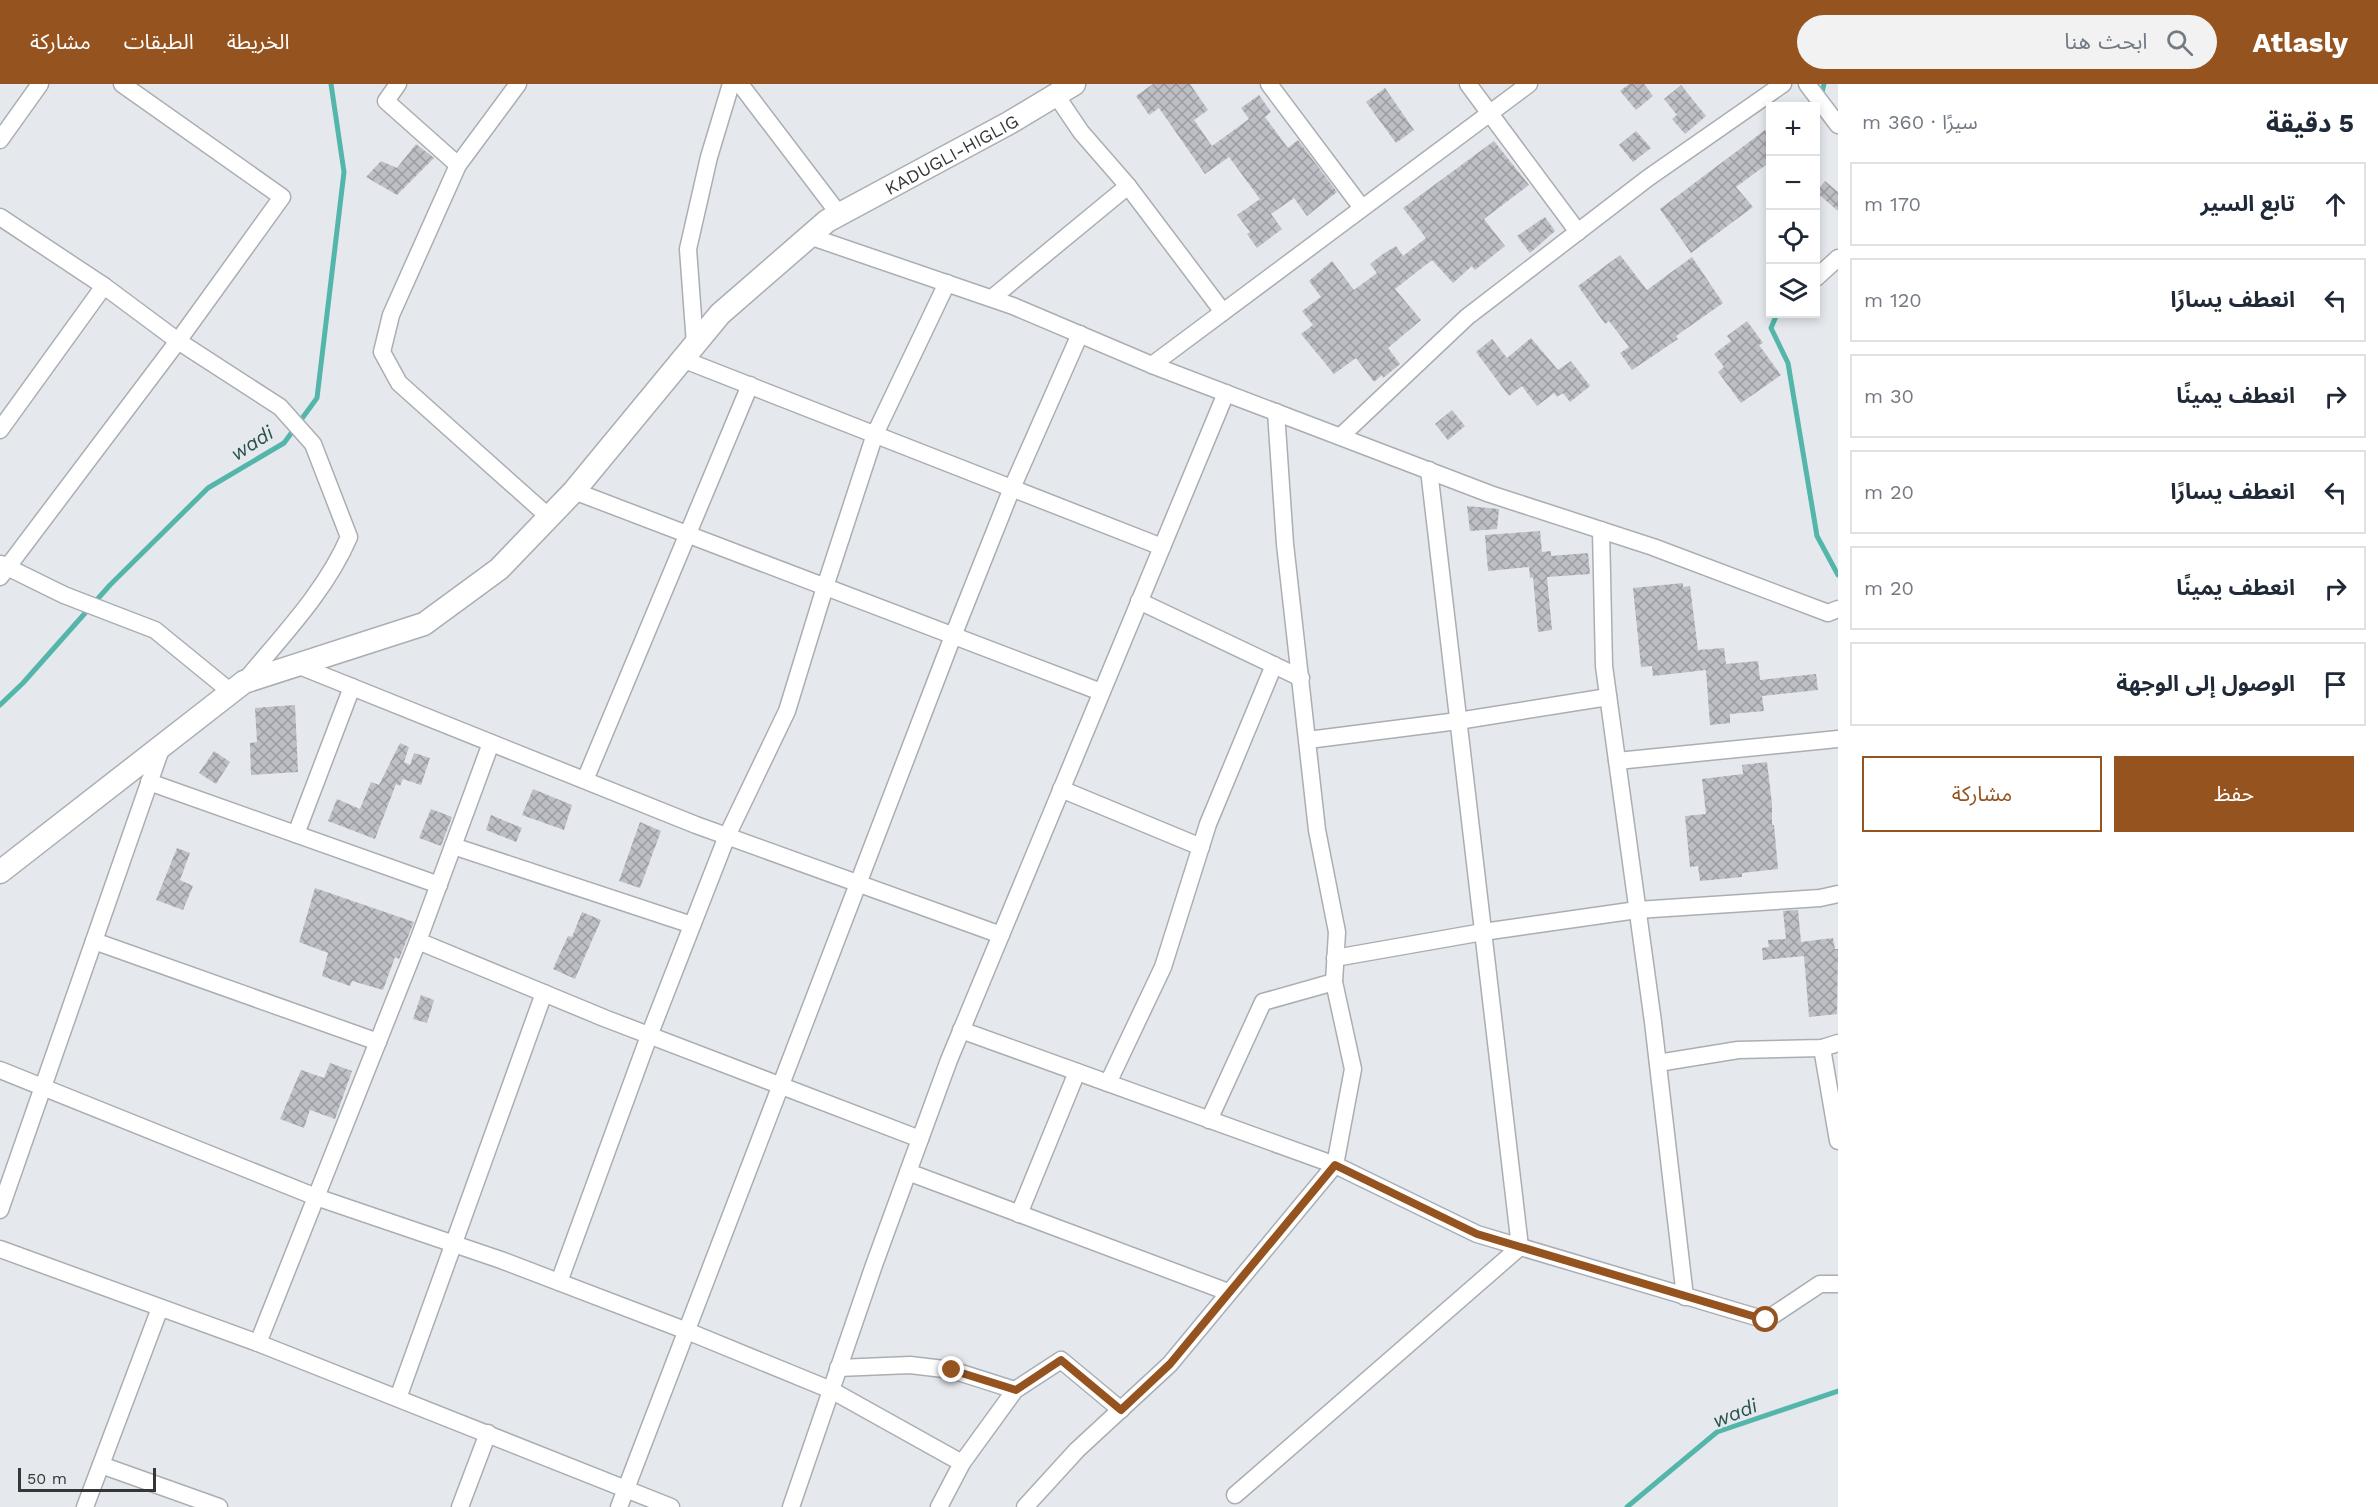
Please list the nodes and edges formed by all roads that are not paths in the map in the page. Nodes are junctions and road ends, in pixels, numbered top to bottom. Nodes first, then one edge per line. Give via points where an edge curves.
1 (40, 84) edge
2 (122, 84) edge
3 (398, 84) edge
4 (518, 84) edge
5 (730, 84) edge
6 (740, 84) edge
7 (1269, 84) edge
8 (1468, 84) edge
9 (1529, 84) edge
10 (1783, 84) edge
11 (1807, 84) edge
12 (1065, 89) edge
13 (1491, 112) junction
14 (1838, 124) edge
15 (0, 140) edge
16 (458, 165) junction
17 (1128, 186) junction
18 (1362, 208) junction
19 (0, 217) edge
20 (833, 218) junction
21 (1578, 232) junction
22 (810, 236) junction
23 (1838, 258) edge
24 (1820, 274) edge
25 (947, 283) junction
26 (104, 286) junction
27 (992, 298) junction
28 (1223, 312) junction
29 (1080, 334) junction
30 (178, 341) junction
31 (689, 351) junction
32 (1152, 365) junction
33 (750, 386) junction
34 (1226, 393) junction
35 (1276, 412) junction
36 (0, 430) edge
37 (875, 434) junction
38 (1341, 436) junction
39 (1429, 470) junction
40 (1012, 489) junction
41 (573, 491) junction
42 (549, 517) junction
43 (1601, 530) junction
44 (687, 534) junction
45 (1162, 547) junction
46 (3, 569) edge
47 (825, 587) junction
48 (1139, 601) junction
49 (1838, 609) edge
50 (953, 636) junction
51 (297, 665) junction
52 (1274, 665) junction
53 (1300, 678) junction
54 (238, 687) junction
55 (352, 687) junction
56 (1101, 692) junction
57 (1608, 697) junction
58 (1458, 721) junction
59 (1838, 739) edge
60 (1308, 740) junction
61 (491, 743) junction
62 (162, 746) junction
63 (1617, 761) junction
64 (585, 780) junction
65 (149, 782) junction
66 (1061, 789) junction
67 (296, 834) junction
68 (727, 836) junction
69 (453, 846) junction
70 (1201, 847) junction
71 (0, 872) edge
72 (858, 883) junction
73 (439, 885) junction
74 (1838, 894) edge
75 (1637, 910) junction
76 (692, 925) junction
77 (1483, 932) junction
78 (1001, 935) junction
79 (94, 941) junction
80 (418, 941) junction
81 (1335, 958) junction
82 (1334, 982) junction
83 (544, 993) junction
84 (961, 1030) junction
85 (649, 1036) junction
86 (378, 1042) junction
87 (1830, 1046) edge
88 (1658, 1063) junction
89 (0, 1070) edge
90 (1077, 1072) junction
91 (1108, 1083) junction
92 (781, 1087) junction
93 (42, 1088) junction
94 (1209, 1120) junction
95 (920, 1139) junction
96 (1838, 1141) edge
97 (1335, 1165) junction
98 (908, 1172) junction
99 (316, 1197) junction
100 (0, 1210) edge
101 (1019, 1214) junction
102 (453, 1244) junction
103 (1520, 1247) junction
104 (0, 1249) edge
105 (559, 1282) junction
106 (1838, 1284) edge
107 (1228, 1293) junction
108 (1685, 1297) junction
109 (160, 1308) junction
110 (687, 1331) junction
111 (258, 1342) junction
112 (838, 1368) junction
113 (831, 1390) junction
114 (1016, 1390) junction
115 (398, 1398) junction
116 (1121, 1410) junction
117 (488, 1433) junction
118 (962, 1463) junction
119 (101, 1465) junction
120 (626, 1488) junction
121 (1235, 1495) dead end
122 (85, 1507) edge
123 (219, 1507) edge
124 (460, 1507) edge
125 (619, 1507) edge
126 (670, 1507) edge
127 (790, 1507) edge
128 (939, 1507) edge
129 (1025, 1507) edge

1 - 15 street
2 - 30 street via 282,196
3 - 16 street via 386,101
4 - 16 street
5 - 31 street via 688,249
6 - 20 street
7 - 18 street
8 - 13 street
9 - 13 street
10 - 21 street
11 - 14 street
12 - 17 street via 1081,132
12 - 20 street, KADUGLI-HIGLIG
13 - 18 street
13 - 21 street
16 - 42 street via 391,315 382,352 399,383
17 - 27 street
17 - 28 street
18 - 28 street
19 - 26 street
20 - 22 street, KADUGLI-HIGLIG
21 - 38 street via 1467,317
22 - 25 street
22 - 31 street, KADUGLI-HIGLIG via 720,314
23 - 24 street
25 - 27 street
25 - 37 street
26 - 30 street
26 - 36 street
27 - 29 street
28 - 32 street
29 - 32 street
29 - 40 street
30 - 46 street
30 - 54 street via 280,407 313,444 349,537 333,568
31 - 33 street
31 - 41 street, KADUGLI-HIGLIG
32 - 34 street
33 - 37 street
33 - 44 street
34 - 35 street
34 - 45 street
35 - 38 street
35 - 53 street
37 - 40 street
37 - 47 street
38 - 39 street
39 - 43 street
39 - 58 street
40 - 45 street
40 - 50 street
41 - 42 street, KADUGLI-HIGLIG
41 - 44 street
42 - 51 street, KADUGLI-HIGLIG via 499,569 424,624
43 - 49 street via 1827,613
43 - 57 street
44 - 47 street
44 - 64 street
45 - 48 street
46 - 54 street via 155,630
47 - 50 street
47 - 68 street via 787,711
48 - 52 street
48 - 56 street
50 - 56 street
50 - 72 street
51 - 54 street, KADUGLI-HIGLIG
51 - 55 street
52 - 53 street
52 - 70 street
53 - 60 street
54 - 62 street
55 - 61 street
55 - 67 street
56 - 66 street
57 - 58 street
57 - 63 street
58 - 60 street
58 - 77 street
59 - 63 street
60 - 81 street via 1317,830 1337,932
61 - 64 street
61 - 69 street
62 - 65 street
62 - 71 street
63 - 75 street
64 - 68 street
65 - 67 street
65 - 79 street
66 - 70 street
66 - 78 street
67 - 73 street
68 - 72 street
68 - 76 street
69 - 73 street
69 - 76 street
70 - 91 street via 1163,967
72 - 78 street
72 - 92 street
73 - 80 street
74 - 75 street
75 - 77 street
75 - 88 street
76 - 85 street
77 - 81 street
77 - 103 street
78 - 84 street
79 - 86 street
79 - 93 street
80 - 83 street
80 - 86 street
81 - 82 street
82 - 94 street via 1263,1002
82 - 97 street via 1353,1069
83 - 85 street
83 - 102 street
84 - 90 street
84 - 95 street
85 - 92 street
85 - 105 street
86 - 99 street
87 - 88 street via 1738,1050
87 - 96 street
88 - 108 street
89 - 93 street
90 - 91 street
90 - 101 street
91 - 94 street
92 - 95 street
92 - 110 street
93 - 99 street
93 - 100 street
94 - 97 street
95 - 98 street
97 - 103 street via 1477,1234
97 - 107 street
98 - 101 street
98 - 112 street
99 - 102 street
99 - 111 street
101 - 107 street
102 - 105 street
102 - 115 street
103 - 108 street
103 - 121 street
104 - 109 street
105 - 110 street
106 - 108 street via 1821,1284 1766,1320
107 - 116 street via 1170,1364
109 - 111 street
109 - 119 street
110 - 113 street
110 - 120 street
111 - 115 street
112 - 113 street
112 - 114 street via 910,1365 952,1370
113 - 118 street
113 - 127 street
114 - 116 street via 1061,1360
114 - 118 street
115 - 117 street
116 - 129 street via 1077,1450
117 - 120 street
117 - 124 street
118 - 128 street
119 - 122 street
119 - 123 street
120 - 125 street
120 - 126 street

